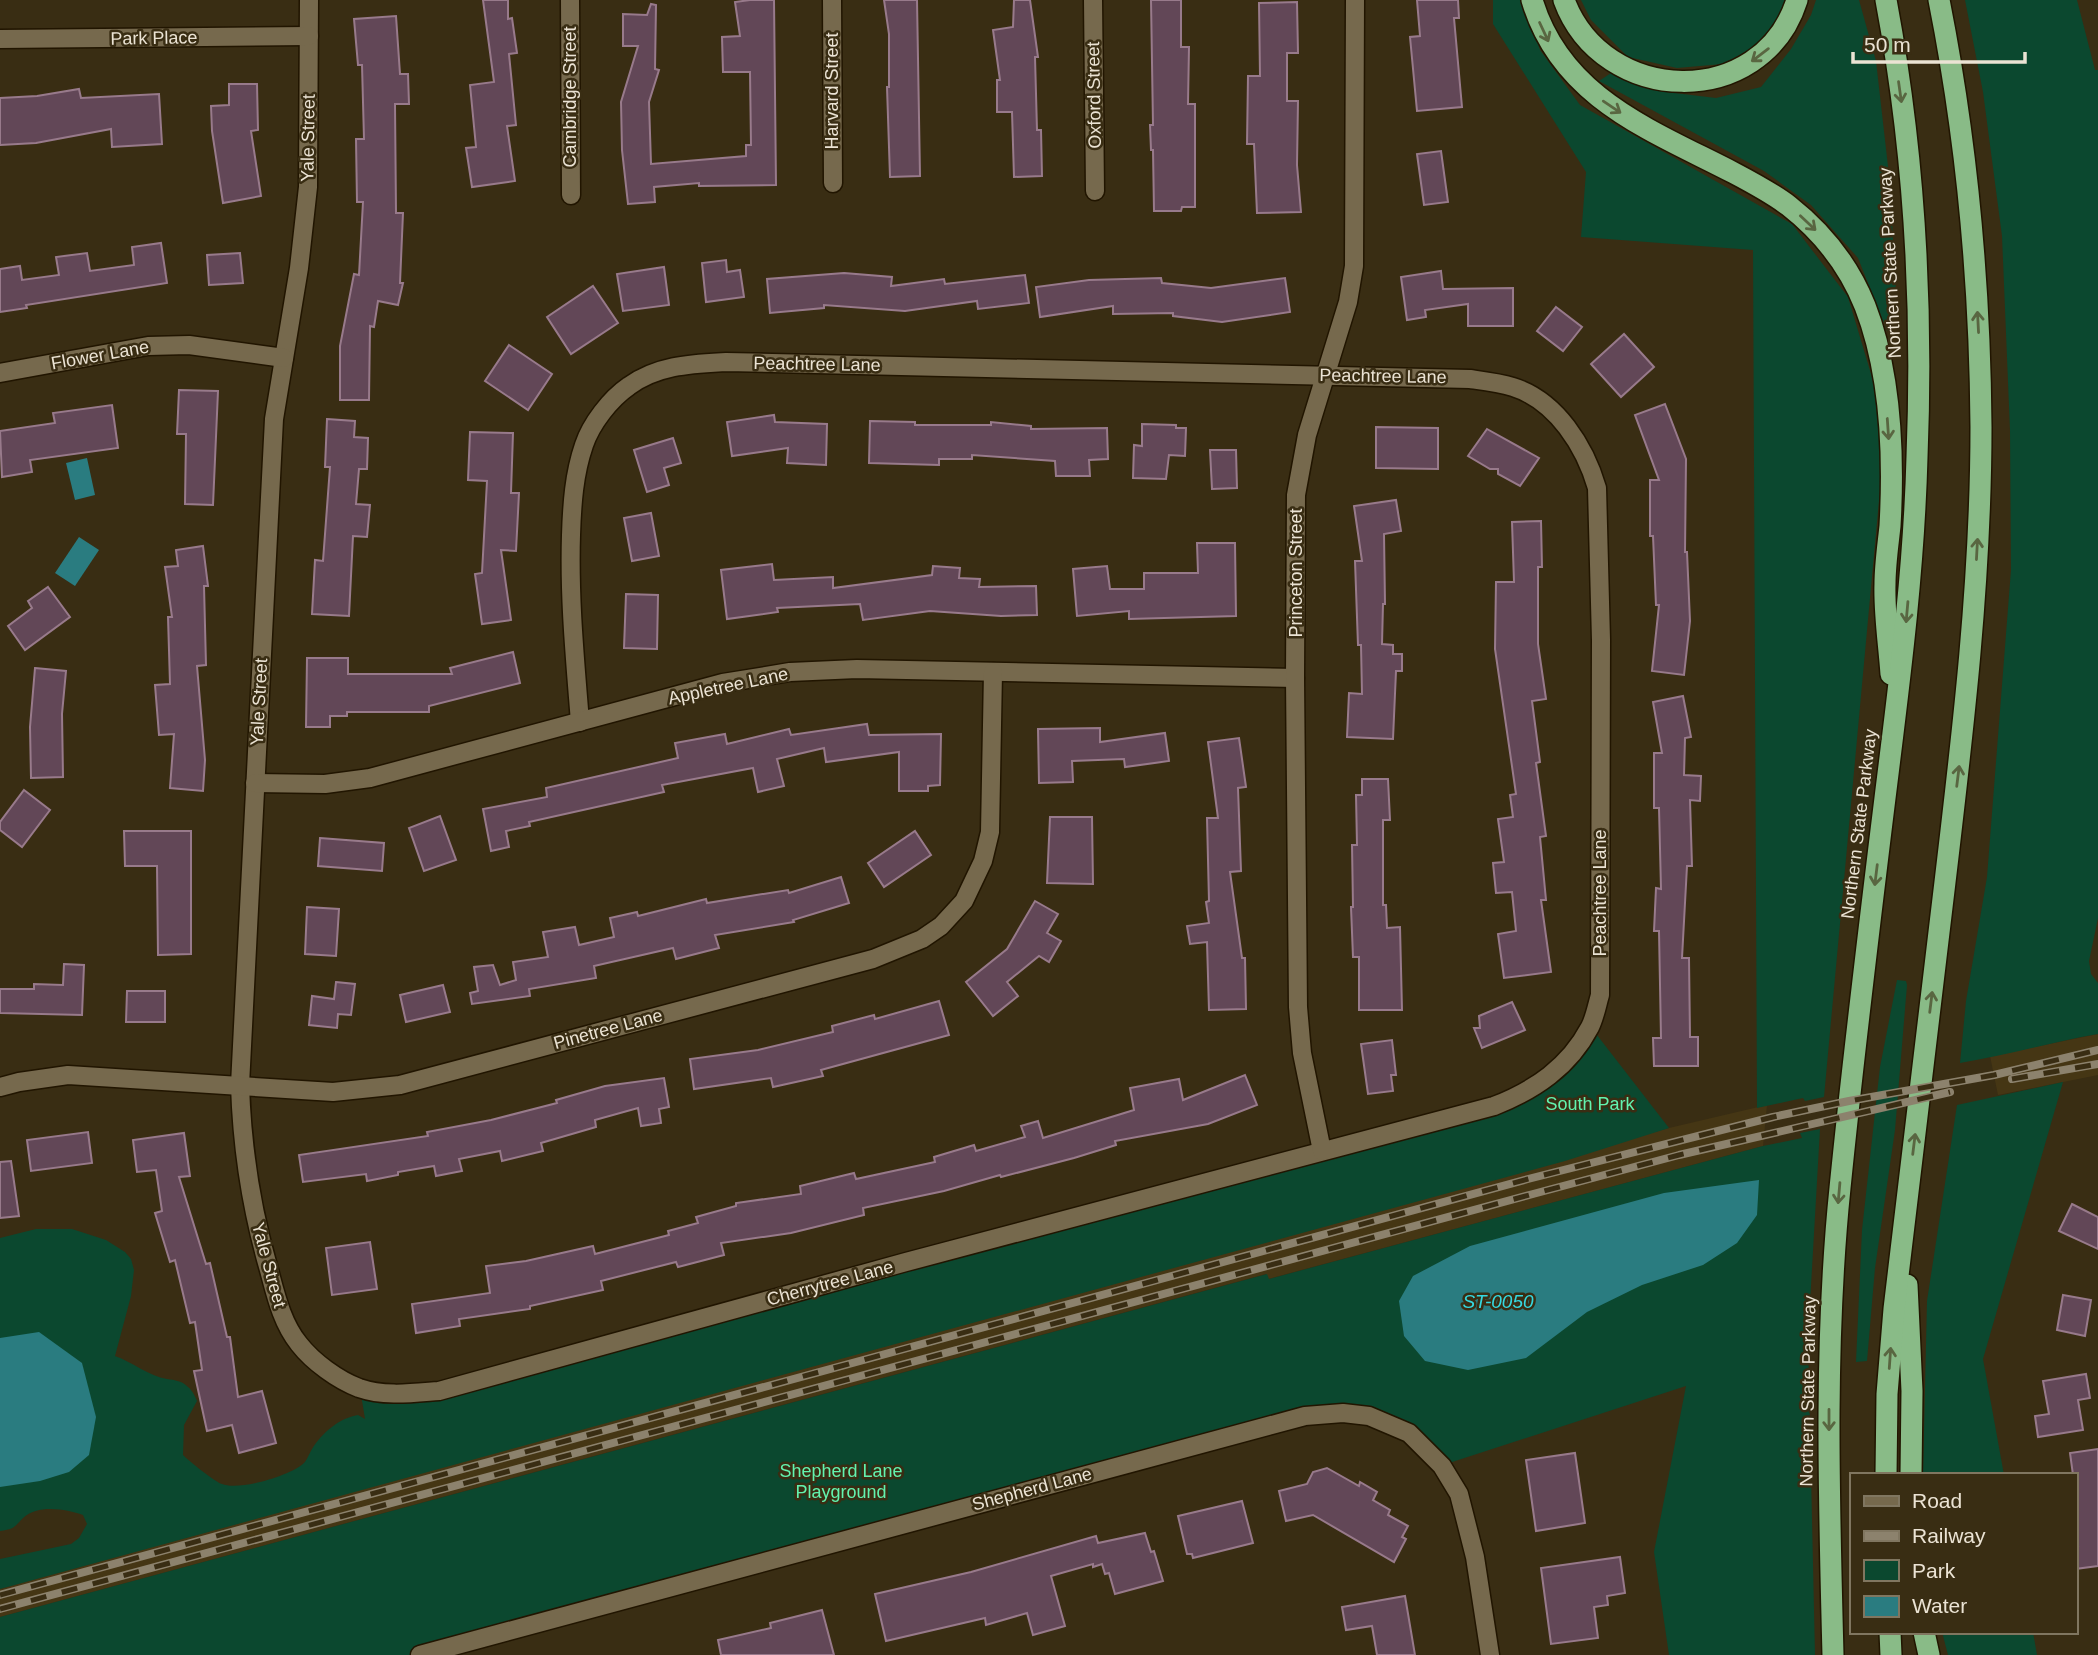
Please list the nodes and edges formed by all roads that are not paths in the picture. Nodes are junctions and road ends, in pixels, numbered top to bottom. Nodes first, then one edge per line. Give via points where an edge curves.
1 (309, 0) edge
2 (570, 0) edge
3 (832, 0) edge
4 (1093, 0) edge
5 (1355, 0) edge
6 (1532, 0) edge
7 (1564, 0) edge
8 (1797, 0) edge
9 (1886, 0) edge
10 (1939, 0) edge
11 (309, 36) junction
12 (0, 39) edge
13 (833, 183) dead end
14 (1095, 191) dead end
15 (571, 195) dead end
16 (284, 358) junction
17 (0, 373) edge
18 (1326, 375) junction
19 (993, 672) junction
20 (1295, 678) junction
21 (580, 722) junction
22 (1895, 722) junction
23 (255, 783) junction
24 (240, 1085) junction
25 (0, 1087) edge
26 (1322, 1152) junction
27 (1904, 1227) junction
28 (340, 1378) joint
29 (1886, 1473) edge
30 (1911, 1473) edge
31 (1890, 1634) edge
32 (1924, 1634) edge
33 (420, 1655) edge
34 (1490, 1655) edge
35 (1833, 1655) edge
36 (1891, 1655) edge
37 (1929, 1655) edge

1 - 11 street, Yale Street
2 - 15 street, Cambridge Street
3 - 13 street, Harvard Street
4 - 14 street, Oxford Street
5 - 18 street, Princeton Street via 1354,266
6 -> 22 highway via 1552,48 1588,90 1638,123 1788,205 1832,248 1855,284 1872,330 1887,413 1890,499 1884,586
8 -> 7 highway via 1788,25 1755,59 1715,77 1685,82 1636,73 1606,57 1574,24
9 -> 22 highway, Northern State Parkway via 1909,181 1918,368 1912,544
27 -> 10 highway via 1968,682 1979,514 1980,345 1975,261 1956,92
11 - 12 street, Park Place
11 - 16 street, Yale Street via 306,208
16 - 17 street, Flower Lane via 189,345 148,346
16 - 23 street, Yale Street via 274,419
18 - 20 street, Princeton Street via 1307,435 1296,495
18 - 21 street, Peachtree Lane via 726,362 672,366 647,376 627,387 597,420 577,469 569,590
18 - 26 street, Peachtree Lane via 1470,379 1514,387 1536,398 1569,428 1591,468 1597,488 1601,640 1600,995 1590,1026 1566,1062 1523,1095
19 - 20 street, Appletree Lane
19 - 21 street, Appletree Lane via 790,672 723,683
19 - 24 street, Pinetree Lane via 990,832 984,861 964,901 922,939 873,959 400,1085 333,1091
20 - 26 street, Princeton Street via 1298,1007 1302,1053
21 - 23 street, Appletree Lane via 370,778 325,784
22 -> 35 highway, Northern State Parkway via 1832,1272 1828,1371
23 - 24 street, Yale Street
24 - 25 street, Pinetree Lane via 68,1075
24 - 28 street, Yale Street via 250,1194 279,1310 299,1345
26 - 28 street, Cherrytree Lane via 439,1391 395,1394 360,1388
29 -> 27 highway via 1887,1394
27 - 30 highway
31 - 36 highway
32 - 37 highway
33 - 34 street, Shepherd Lane via 1305,1416 1343,1413 1369,1416 1409,1433 1442,1466 1459,1494 1475,1557

